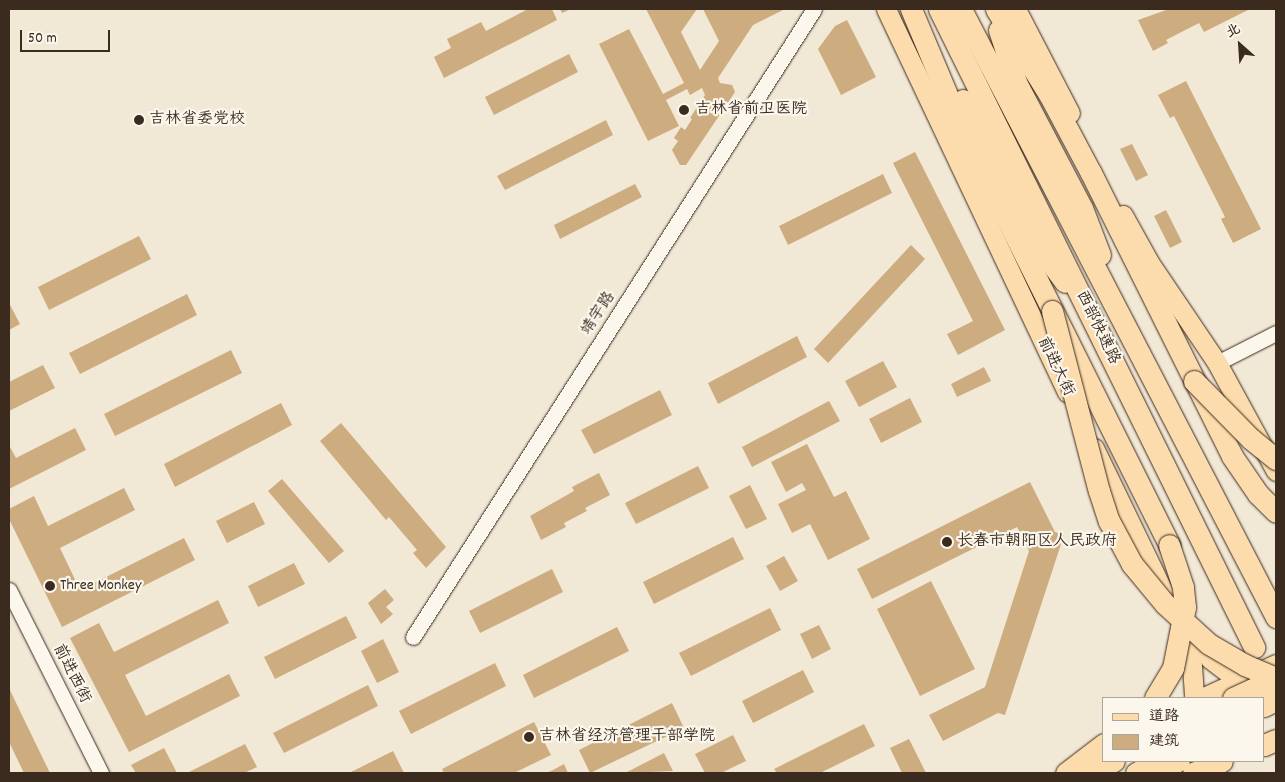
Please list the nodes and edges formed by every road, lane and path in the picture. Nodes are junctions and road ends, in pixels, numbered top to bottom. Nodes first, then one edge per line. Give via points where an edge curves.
1 (814, 9) edge
2 (886, 9) edge
3 (911, 9) edge
4 (916, 9) edge
5 (939, 9) edge
6 (961, 9) edge
7 (994, 9) edge
8 (1016, 9) edge
9 (1003, 115) junction
10 (1104, 285) junction
11 (1082, 297) junction
12 (1052, 311) junction
13 (1276, 333) edge
14 (1217, 363) junction
15 (1194, 381) junction
16 (1276, 459) edge
17 (1276, 471) edge
18 (1276, 512) edge
19 (9, 590) edge
20 (1176, 612) junction
21 (1276, 618) edge
22 (413, 637) dead end
23 (1254, 647) dead end
24 (1276, 664) edge
25 (1276, 678) edge
26 (1235, 690) edge
27 (1156, 697) edge
28 (1194, 697) edge
29 (1206, 697) edge
30 (1257, 697) edge
31 (1265, 701) edge
32 (1276, 710) edge
33 (1265, 716) edge
34 (1102, 746) edge
35 (1102, 756) edge
36 (1112, 762) edge
37 (1157, 762) edge
38 (1178, 762) edge
39 (1220, 762) edge
40 (102, 773) edge
41 (1066, 773) edge
42 (1072, 773) edge
43 (1091, 773) edge
44 (1136, 773) edge
45 (1157, 773) edge
46 (1193, 773) edge

1 - 22 street, 靖宇路
2 - 20 main road, 前进大街 via 1096,453
3 - 12 highway via 944,93
4 - 11 highway via 1040,248 1058,277
5 - 9 highway, 西部快速路
6 - 9 highway, 西部快速路
7 - 10 highway via 1016,82 1082,208 1100,255
7 - 15 highway via 1050,96
8 - 14 main road via 1133,233
9 - 10 highway, 西部快速路
9 - 11 highway, 西部快速路
10 - 21 highway, 西部快速路
11 - 23 highway, 西部快速路
12 - 25 highway, bridge via 1099,491 1109,521 1132,564 1165,604 1202,639 1245,665
12 - 27 highway, bridge via 1160,522 1183,587 1185,607 1180,645 1173,668
13 - 14 street
14 - 17 main road
15 - 16 highway, bridge via 1251,439
15 - 18 highway via 1232,456 1258,494
19 - 40 street, 前进西街
20 - 26 main road, 前进大街 via 1192,639
20 - 28 main road via 1192,666
24 - 26 main road
25 - 26 highway, bridge
26 - 29 main road
26 - 30 main road, 前进大街
31 - 32 main road, 前进大街
32 - 33 main road
34 - 41 highway
35 - 42 main road
36 - 43 highway
37 - 44 highway
38 - 45 main road
39 - 46 highway

